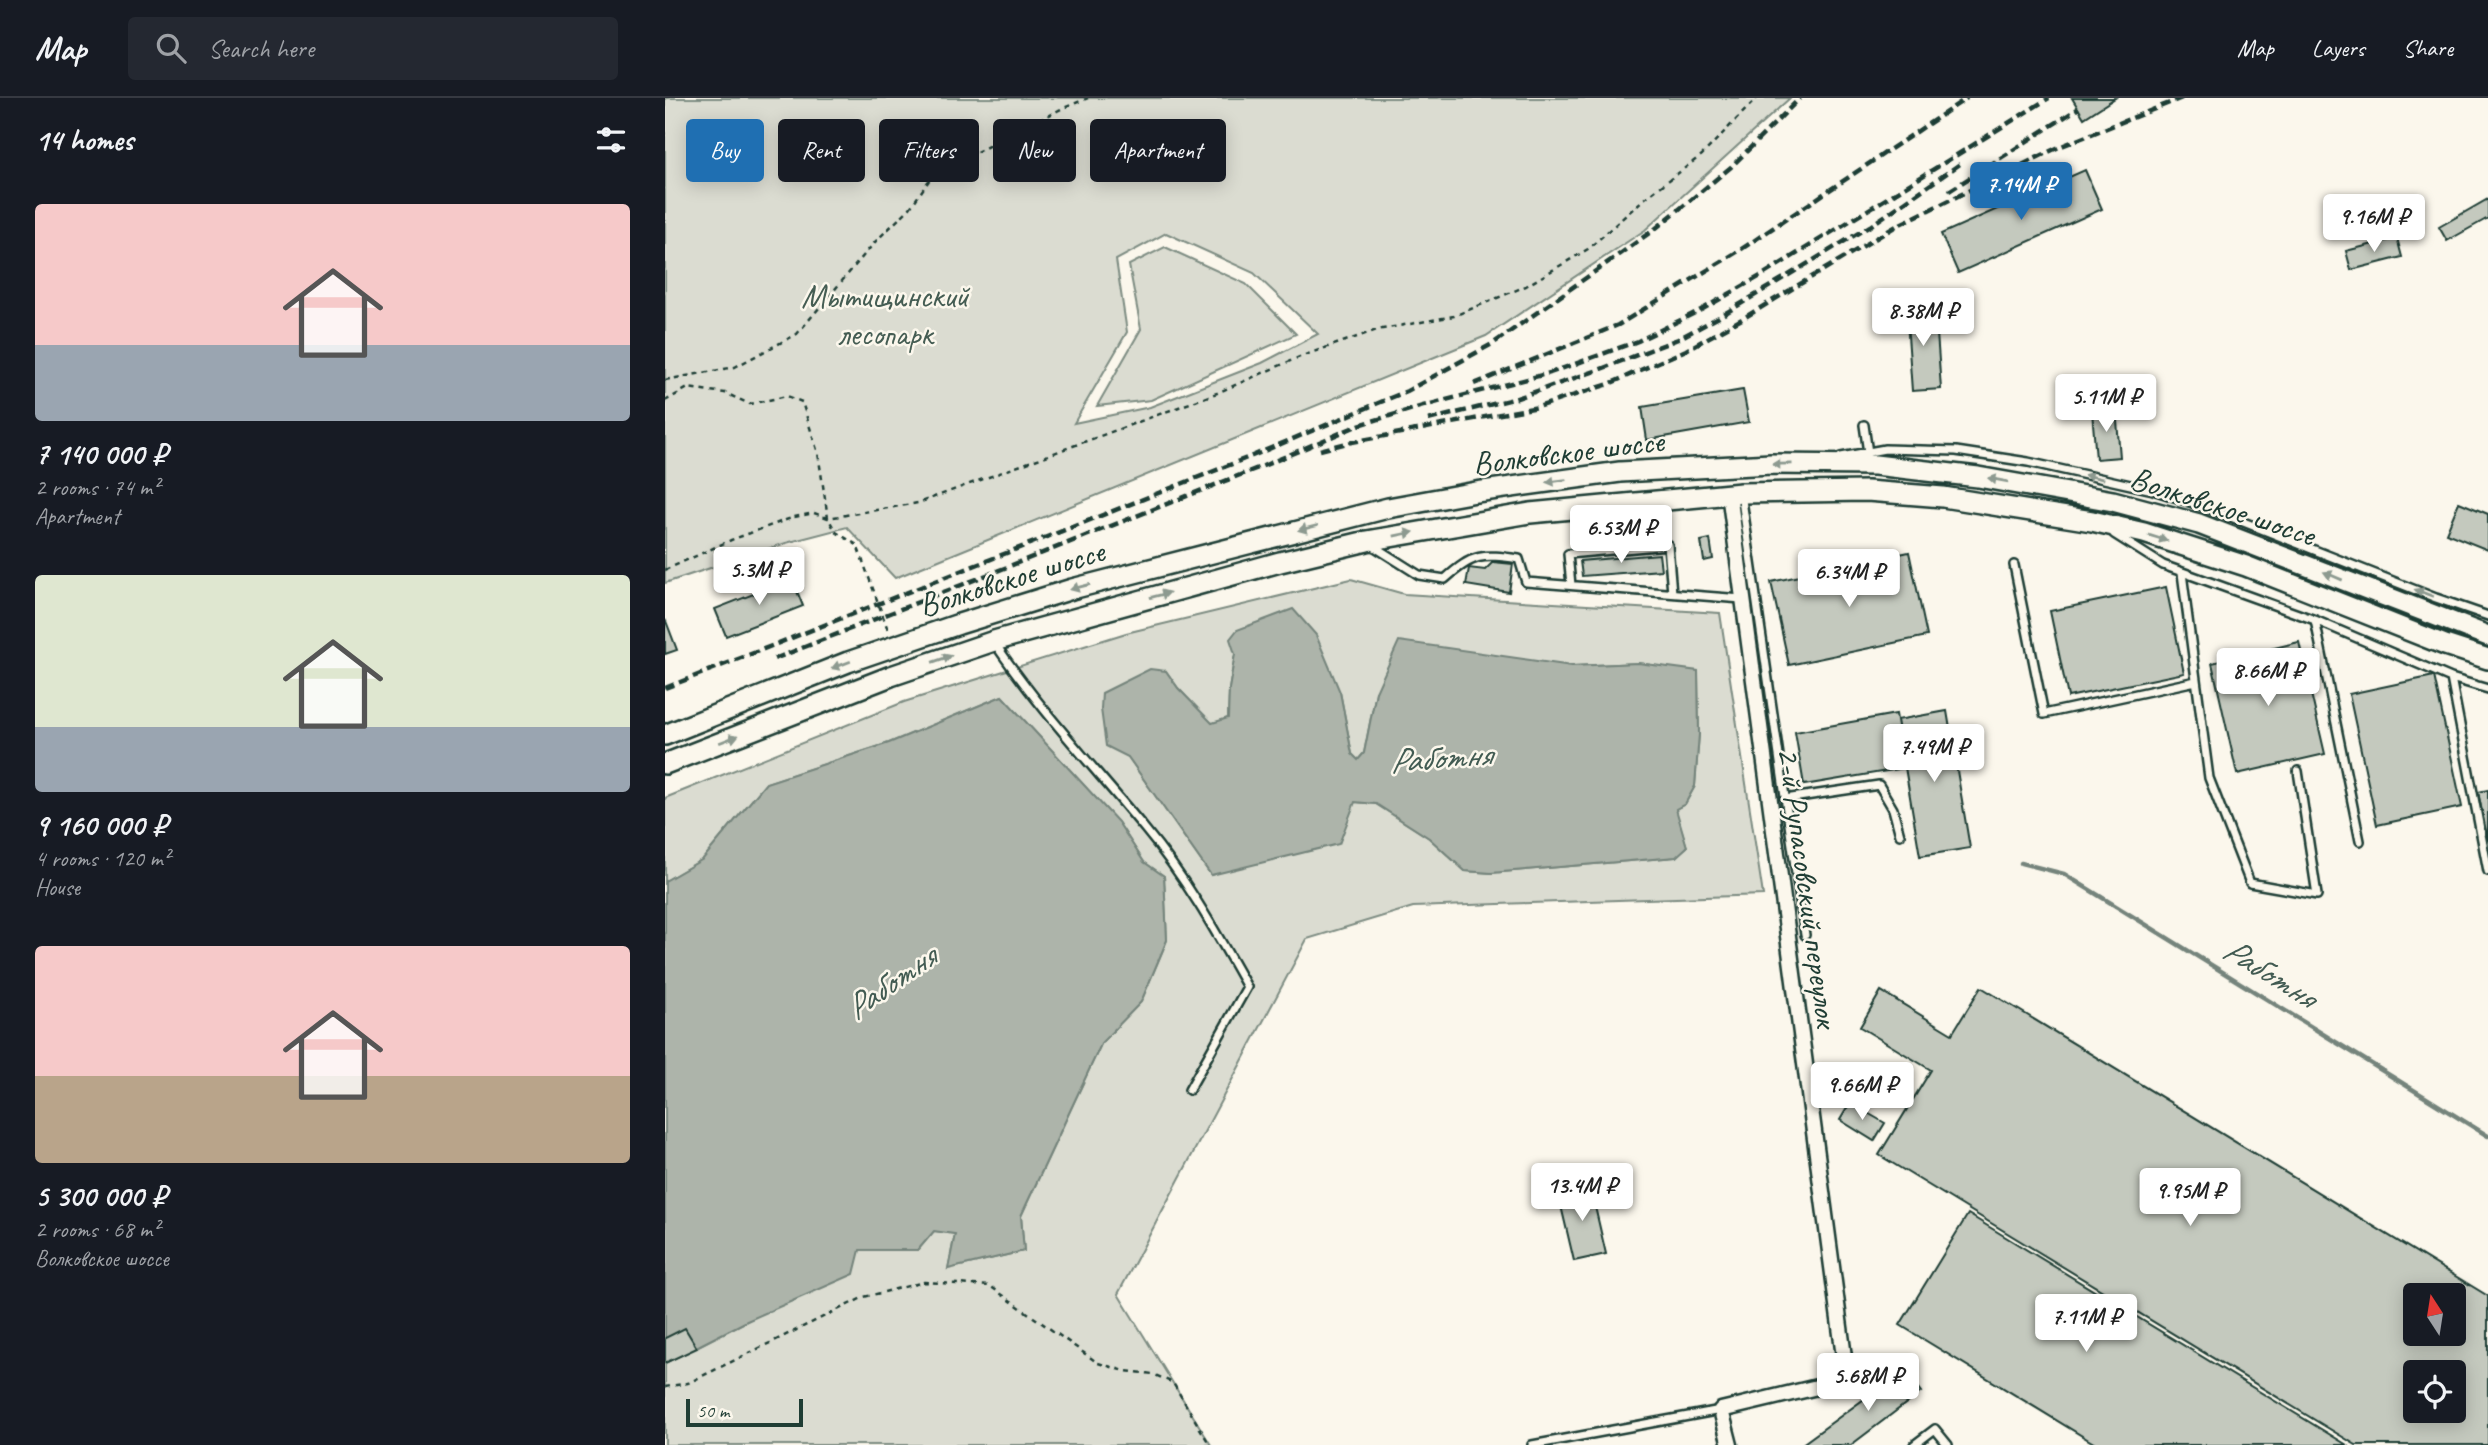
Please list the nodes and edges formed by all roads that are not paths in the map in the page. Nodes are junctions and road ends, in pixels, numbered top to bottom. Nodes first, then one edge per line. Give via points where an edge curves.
1 (1864, 425) dead end
2 (1868, 458) junction
3 (1735, 493) junction
4 (2092, 521) junction
5 (1367, 541) junction
6 (2014, 565) dead end
7 (2182, 573) junction
8 (1571, 585) junction
9 (1672, 593) junction
10 (1742, 599) junction
11 (2488, 616) edge
12 (2315, 620) junction
13 (2488, 636) edge
14 (993, 641) junction
15 (2488, 659) edge
16 (2451, 678) junction
17 (2196, 681) junction
18 (2488, 689) edge
19 (665, 735) edge
20 (665, 764) edge
21 (2298, 771) dead end
22 (1785, 799) junction
23 (1900, 835) dead end
24 (2360, 841) dead end
25 (2488, 871) edge
26 (1805, 935) dead end
27 (1189, 1090) dead end
28 (1721, 1410) junction
29 (1532, 1445) edge
30 (1730, 1445) edge
31 (1915, 1445) edge
32 (1948, 1445) edge

1 - 2 lane
11 -> 2 lane via 2153,490 2028,462 1956,452 1885,449
13 -> 2 main road, Волковское шоссе via 2187,521 2113,500
2 -> 19 main road, Волковское шоссе via 1620,472 1388,508 1072,589 959,624 848,662
3 - 4 main road, Волковское шоссе via 1867,491 2001,505
5 -> 3 main road, Волковское шоссе via 1530,513
3 - 10 street, 2-й Рупасовский переулок
3 - 22 lane
4 - 7 lane
4 -> 15 main road, Волковское шоссе via 2246,566
5 - 8 lane via 1419,575 1445,579 1466,560 1489,555 1519,559 1526,582
14 -> 5 main road, Волковское шоссе
6 - 17 lane via 2044,714
7 - 12 lane
7 - 17 lane
8 - 9 lane
8 - 9 lane via 1569,554 1668,545
9 - 10 lane
10 - 28 street, 2-й Рупасовский переулок via 1844,1357 1841,1375 1834,1383
12 - 16 lane
12 - 24 lane
20 -> 14 main road, Волковское шоссе
14 - 27 lane via 1023,685 1147,831 1200,904 1247,987
16 - 18 lane
16 - 25 lane
17 - 21 lane via 2209,778 2250,883 2317,895
22 - 23 lane via 1879,785 1893,809
22 - 26 lane
28 - 29 lane
28 - 30 street
31 - 32 lane via 1935,1429

